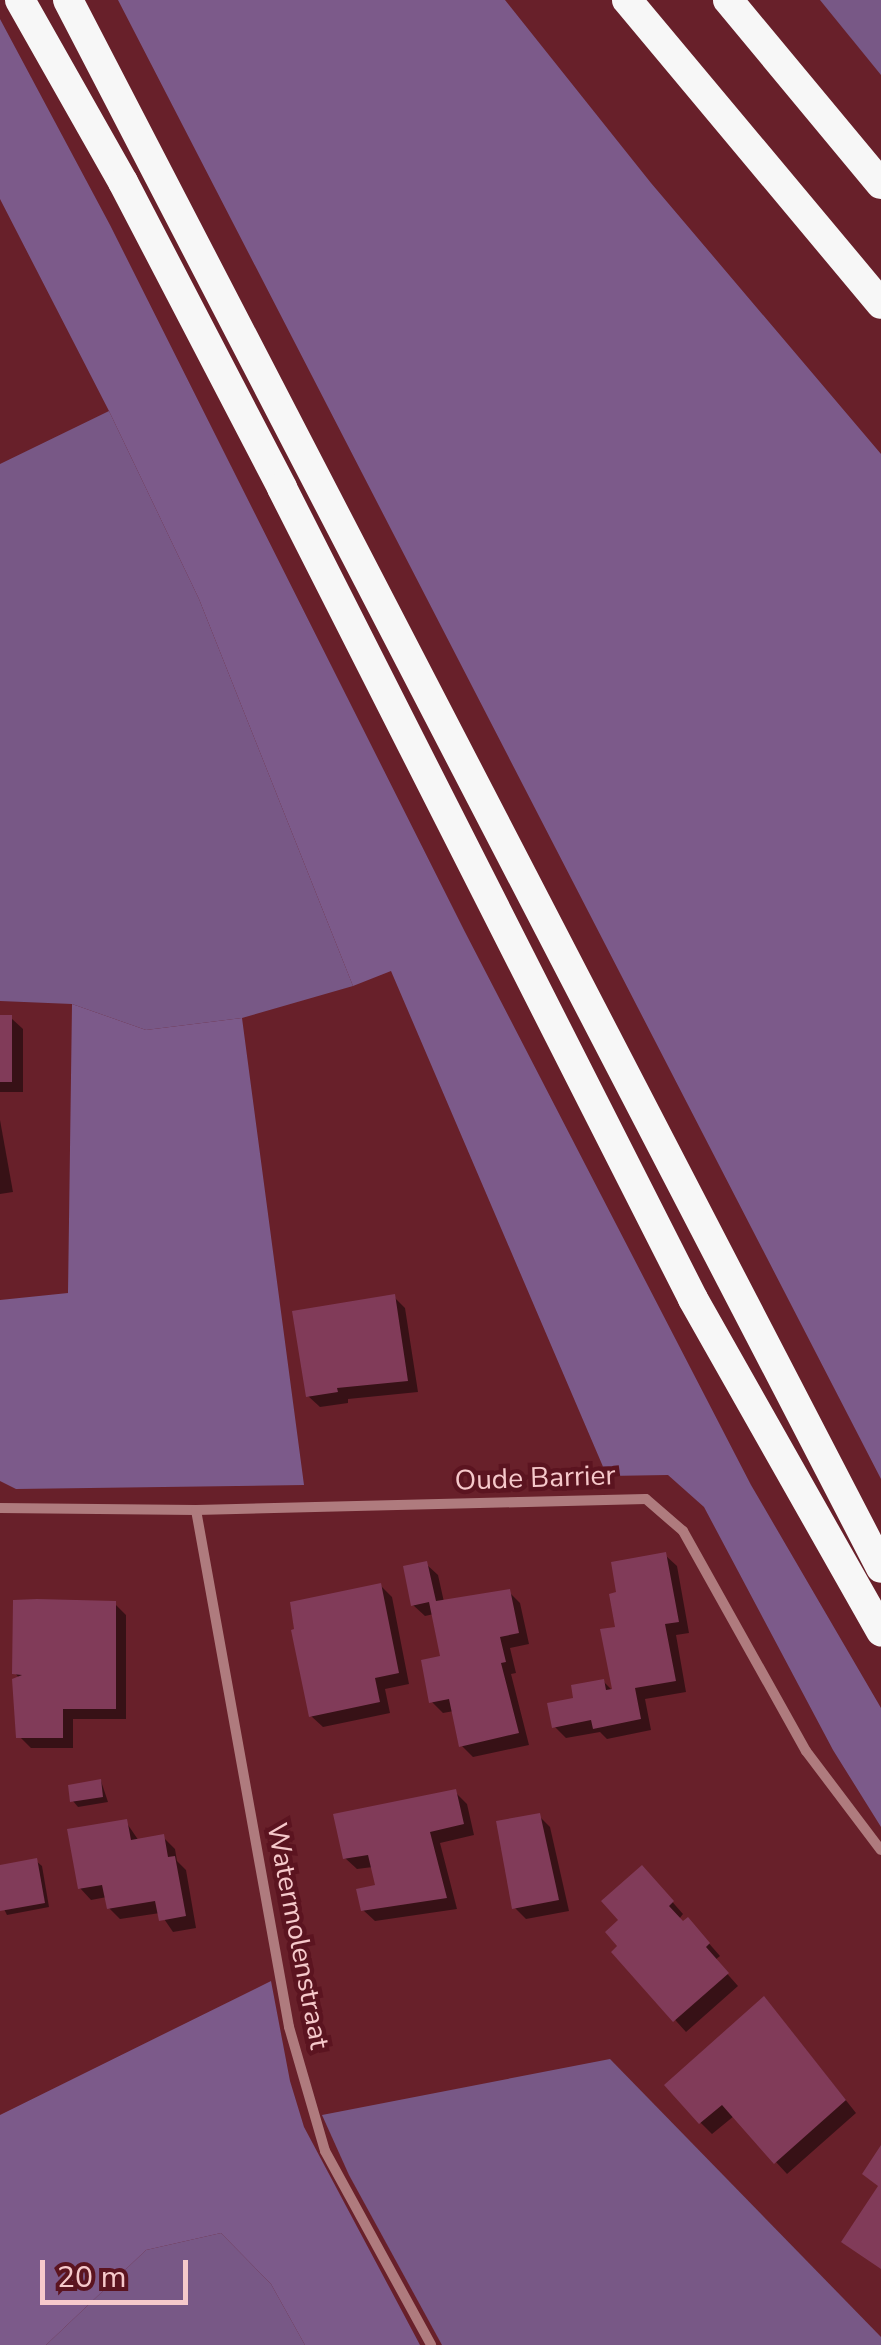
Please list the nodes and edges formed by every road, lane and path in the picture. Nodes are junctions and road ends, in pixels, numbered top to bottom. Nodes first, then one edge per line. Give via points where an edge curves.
1 (20, 0) edge
2 (68, 0) edge
3 (627, 0) edge
4 (728, 0) edge
5 (881, 184) edge
6 (881, 304) edge
7 (0, 1508) edge
8 (196, 1510) junction
9 (881, 1568) edge
10 (881, 1631) edge
11 (881, 1850) edge
12 (431, 2345) edge

1 - 10 highway via 274,471 694,1299
2 - 9 highway
3 - 6 highway
4 - 5 highway
7 - 8 street, Oude Barrier
8 - 11 street, Oude Barrier via 646,1500 683,1531 806,1751
8 - 12 street, Watermolenstraat via 294,2045 325,2151

